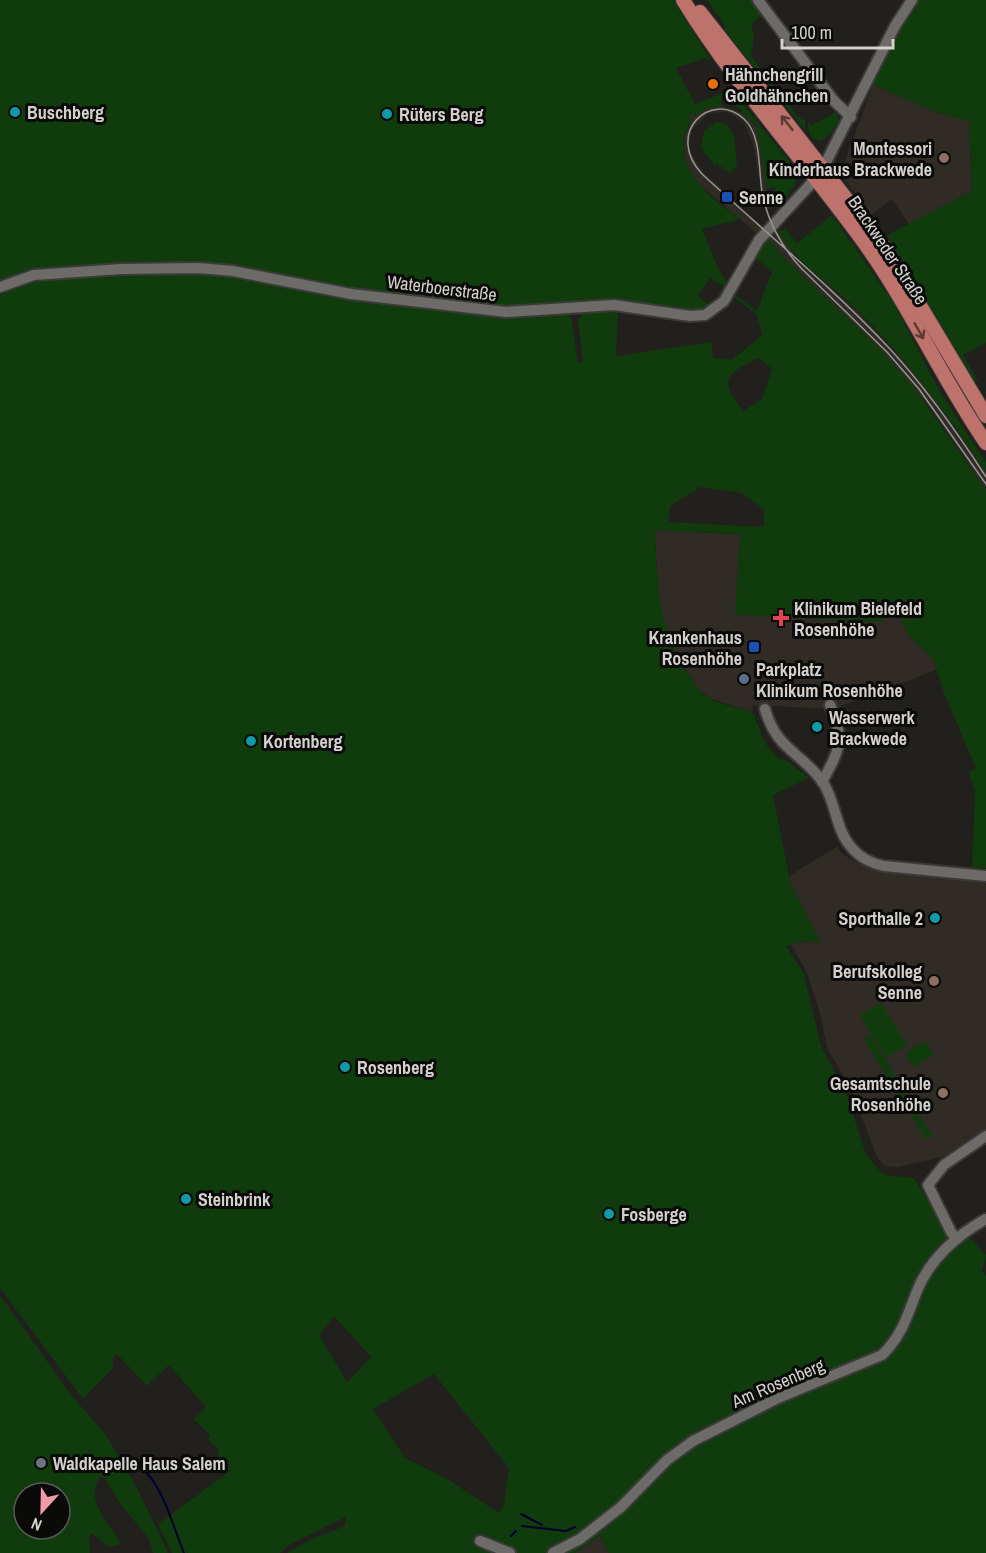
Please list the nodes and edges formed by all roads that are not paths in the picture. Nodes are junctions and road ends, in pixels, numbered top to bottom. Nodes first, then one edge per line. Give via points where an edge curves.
1 (683, 0) edge
2 (693, 0) edge
3 (758, 0) edge
4 (912, 0) edge
5 (851, 117) junction
6 (820, 174) junction
7 (0, 287) edge
8 (986, 416) edge
9 (986, 442) edge
10 (830, 705) dead end
11 (765, 709) dead end
12 (822, 782) junction
13 (986, 876) edge
14 (986, 1136) edge
15 (986, 1218) edge
16 (957, 1239) junction
17 (480, 1541) dead end
18 (510, 1553) edge
19 (553, 1553) edge

1 - 6 main road, Brackweder Straße via 716,53
6 -> 2 main road, Brackweder Straße
3 - 5 street via 834,101
4 - 5 street, Waterboerstraße
5 - 6 street, Waterboerstraße
6 - 7 street, Waterboerstraße via 755,244 724,301 711,313 699,317 625,305 506,312 351,294 233,270 199,268 34,275
6 - 8 main road, Brackweder Straße via 905,278
6 -> 9 main road, Brackweder Straße via 883,270
10 - 12 street via 840,740
11 - 12 street via 782,745
12 - 13 street via 846,840 869,861
14 - 16 street via 944,1165 928,1185 945,1223
15 - 16 street, Am Rosenberg
16 - 19 street, Am Rosenberg via 926,1273 899,1335 882,1355 776,1399 693,1441 667,1460 621,1507 580,1539
17 - 18 street

